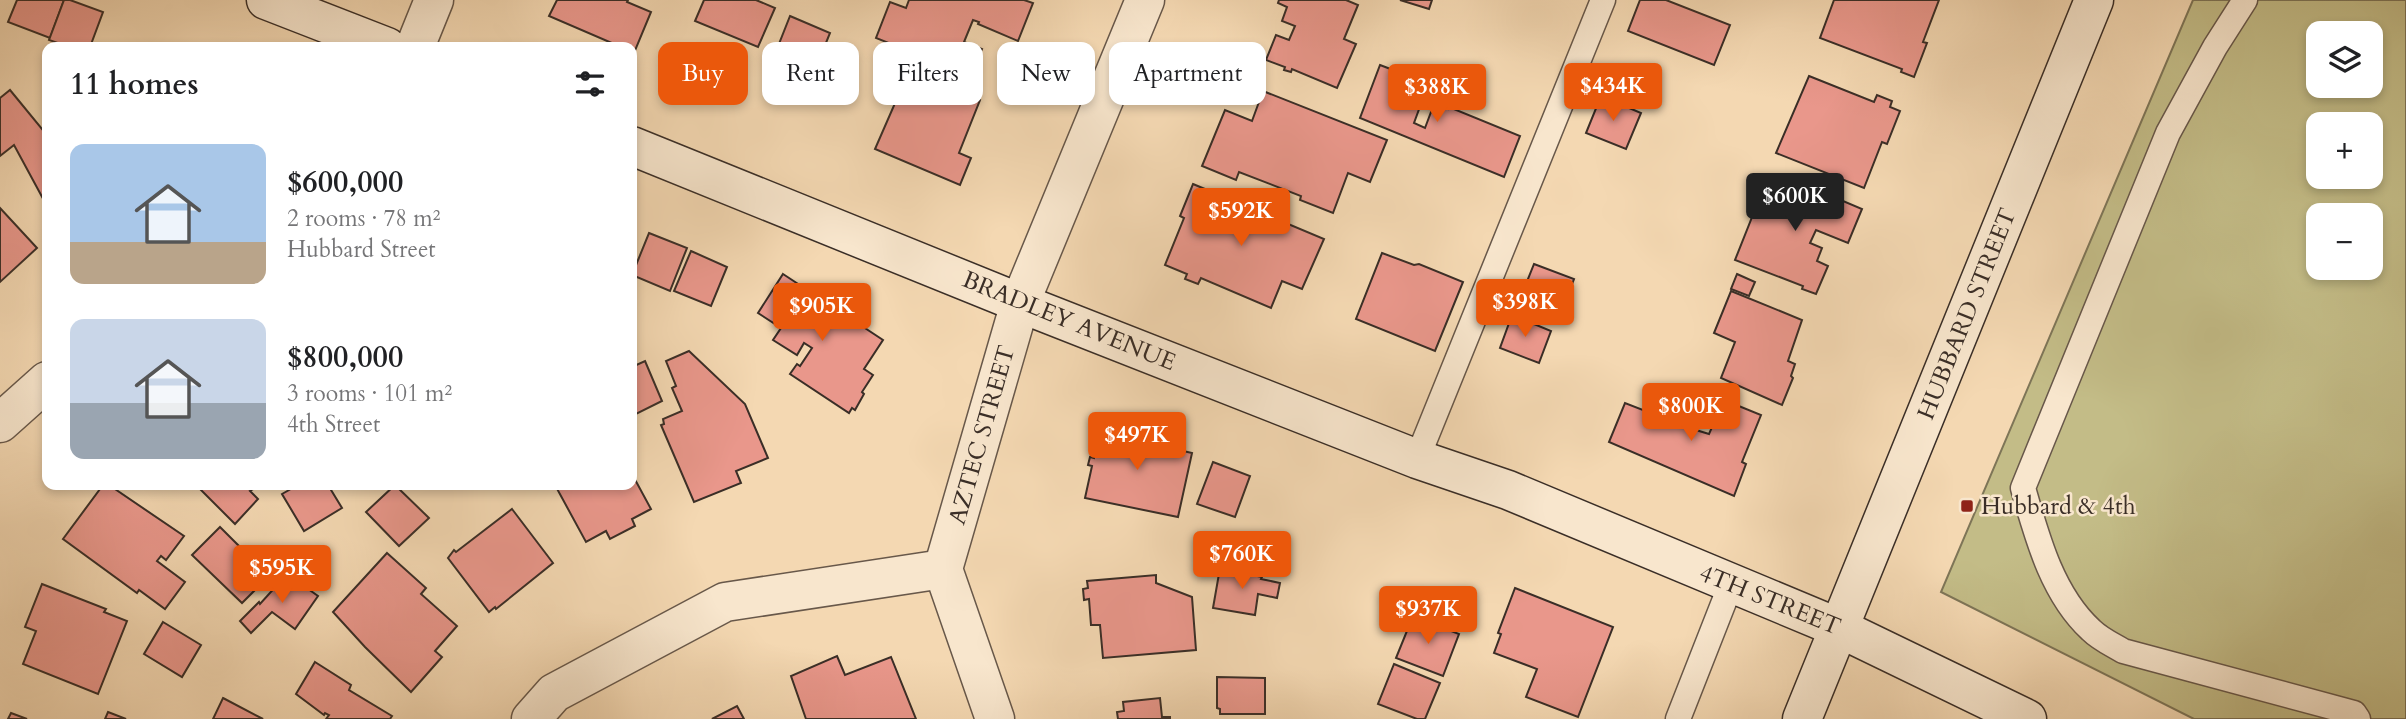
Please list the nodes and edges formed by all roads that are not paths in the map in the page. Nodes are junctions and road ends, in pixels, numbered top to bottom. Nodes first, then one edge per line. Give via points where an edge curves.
1 (266, 0) edge
2 (434, 0) edge
3 (1145, 0) edge
4 (1603, 0) edge
5 (2094, 0) edge
6 (2245, 0) edge
7 (374, 42) edge
8 (417, 42) edge
9 (637, 148) edge
10 (1020, 303) junction
11 (42, 386) edge
12 (0, 424) edge
13 (1417, 459) junction
14 (1508, 490) joint
15 (943, 569) junction
16 (1731, 584) junction
17 (1839, 628) junction
18 (531, 719) edge
19 (995, 719) edge
20 (1678, 719) edge
21 (1802, 719) edge
22 (2027, 719) edge
23 (2358, 719) edge

1 - 7 street
2 - 8 street
3 - 10 street, AZTEC STREET
4 - 13 lane
5 - 17 street, HUBBARD STREET
6 - 23 lane via 2168,133 2023,488 2036,534 2066,602 2092,631 2123,651 2354,713
9 - 10 street, BRADLEY AVENUE
10 - 13 street, BRADLEY AVENUE
10 - 15 street, AZTEC STREET
11 - 12 street
13 - 14 street, BRADLEY AVENUE
14 - 16 street, 4TH STREET
15 - 18 street via 725,602 554,693
15 - 19 street
16 - 17 street, 4TH STREET
16 - 20 lane
17 - 21 street, HUBBARD STREET
17 - 22 street, 4TH STREET

